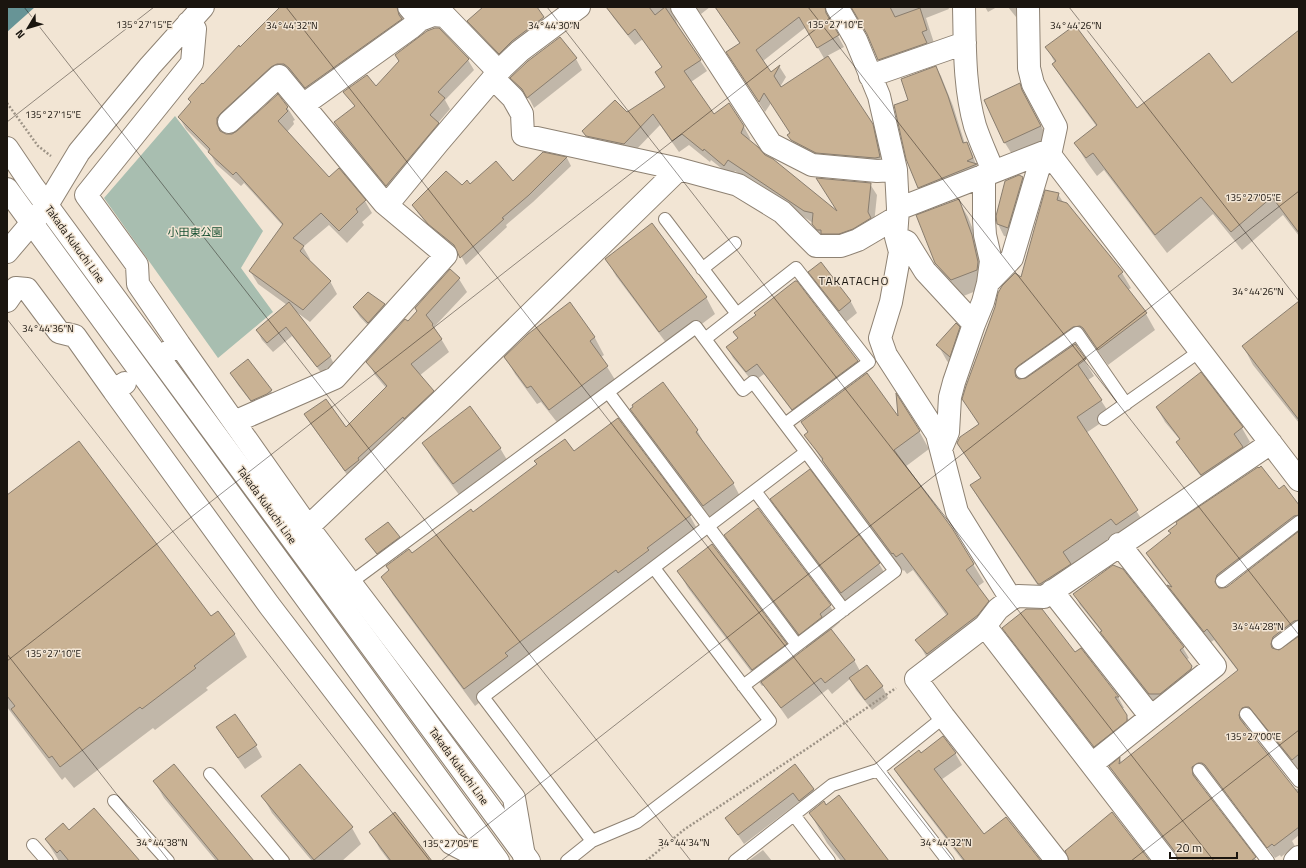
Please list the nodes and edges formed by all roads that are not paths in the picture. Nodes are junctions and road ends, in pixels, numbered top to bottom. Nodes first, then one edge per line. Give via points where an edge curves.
1 (203, 7) edge
2 (579, 7) edge
3 (682, 7) edge
4 (837, 7) edge
5 (964, 7) edge
6 (1028, 7) edge
7 (425, 12) edge
8 (188, 23) junction
9 (965, 43) junction
10 (496, 75) junction
11 (870, 76) junction
12 (303, 105) junction
13 (229, 122) dead end
14 (7, 148) edge
15 (1051, 156) junction
16 (679, 169) junction
17 (896, 170) junction
18 (989, 173) junction
19 (12, 196) edge
20 (47, 205) junction
21 (387, 205) junction
22 (664, 219) dead end
23 (897, 221) junction
24 (32, 223) junction
25 (735, 243) dead end
26 (7, 252) edge
27 (702, 269) junction
28 (988, 283) junction
29 (7, 301) edge
30 (737, 314) junction
31 (974, 324) junction
32 (705, 339) junction
33 (1200, 351) junction
34 (1022, 372) dead end
35 (608, 392) junction
36 (1126, 404) junction
37 (1104, 419) dead end
38 (234, 422) junction
39 (785, 424) junction
40 (1270, 443) junction
41 (941, 449) junction
42 (806, 452) junction
43 (1299, 480) edge
44 (755, 491) junction
45 (1299, 522) edge
46 (709, 525) junction
47 (308, 527) junction
48 (1119, 544) junction
49 (654, 568) junction
50 (1222, 581) dead end
51 (350, 583) junction
52 (1052, 591) junction
53 (1011, 599) junction
54 (844, 610) junction
55 (985, 626) junction
56 (1299, 627) edge
57 (1278, 643) dead end
58 (797, 645) junction
59 (743, 686) junction
60 (1246, 714) dead end
61 (944, 717) junction
62 (1151, 717) junction
63 (1092, 764) junction
64 (878, 770) junction
65 (1199, 770) dead end
66 (210, 774) dead end
67 (1299, 781) edge
68 (114, 801) dead end
69 (794, 815) junction
70 (592, 841) junction
71 (33, 845) dead end
72 (1299, 857) edge
73 (526, 858) edge
74 (47, 861) edge
75 (168, 861) edge
76 (282, 861) edge
77 (486, 861) edge
78 (498, 861) edge
79 (567, 861) edge
80 (735, 861) edge
81 (829, 861) edge
82 (948, 861) edge
83 (1057, 861) edge
84 (1166, 861) edge
85 (1268, 861) edge
86 (1295, 861) edge

1 - 8 street
2 - 10 street via 520,51
3 - 17 street via 771,144 812,165 876,171
4 - 11 street via 856,40
5 - 9 street
6 - 15 street via 1029,68 1033,84 1056,127
7 - 10 street via 445,16
7 - 12 street via 412,27
8 - 20 street via 79,152
8 - 38 street via 195,29 192,63 86,194 137,265 138,284 174,348
9 - 11 street
9 - 18 street via 969,98
10 - 16 street via 514,98 522,114 523,135
10 - 21 street
11 - 17 street via 879,96
12 - 13 street via 279,76
12 - 21 street
14 - 20 street, Takada Kukuchi Line
15 - 18 street via 1046,151
15 - 28 street via 1039,167 1012,258
15 - 33 street
16 - 23 street via 738,185 782,212 816,246 840,246
16 - 47 street
17 - 23 street
18 - 23 street
18 - 28 street via 984,227 991,261
19 - 24 street, Takada Kukuchi Line
20 - 24 street
20 - 73 street, Takada Kukuchi Line
21 - 38 street via 446,255 334,378
22 - 27 lane
23 - 31 street via 906,242 925,271
23 - 41 street via 900,252 898,271 880,338 886,355 937,434
24 - 26 street
24 - 78 street, Takada Kukuchi Line
25 - 27 lane
27 - 30 lane
28 - 31 street
29 - 77 street via 16,288 27,288 58,332 75,336 119,387 269,605 451,843
30 - 32 lane
30 - 39 lane via 796,268 869,362
31 - 41 street via 950,397 948,432
32 - 35 lane via 696,327
32 - 39 lane via 743,390 753,382
33 - 36 lane
33 - 40 street
34 - 36 lane via 1077,333
35 - 46 lane
35 - 51 lane
36 - 37 lane
38 - 47 street
39 - 42 lane
40 - 43 street
40 - 48 street
41 - 53 street via 957,512
42 - 44 lane
42 - 54 lane via 895,570
44 - 46 lane
44 - 54 lane
45 - 50 lane
46 - 49 lane
46 - 58 lane
47 - 51 street
48 - 52 street
48 - 62 street via 1215,666
49 - 59 lane
49 - 70 lane via 483,697
51 - 73 street via 514,798
52 - 53 street via 1044,597 1018,596
52 - 62 street
53 - 55 street via 998,609
54 - 58 lane
55 - 61 street via 916,679
55 - 63 street
56 - 57 lane
58 - 59 lane
59 - 70 lane via 770,721 637,822
60 - 67 lane
61 - 64 lane
61 - 83 street
62 - 63 street
63 - 84 street
64 - 69 lane via 832,785
64 - 82 lane
65 - 85 lane
66 - 76 lane
68 - 75 lane
69 - 80 lane
69 - 81 lane
70 - 79 lane
71 - 74 lane
72 - 86 street

